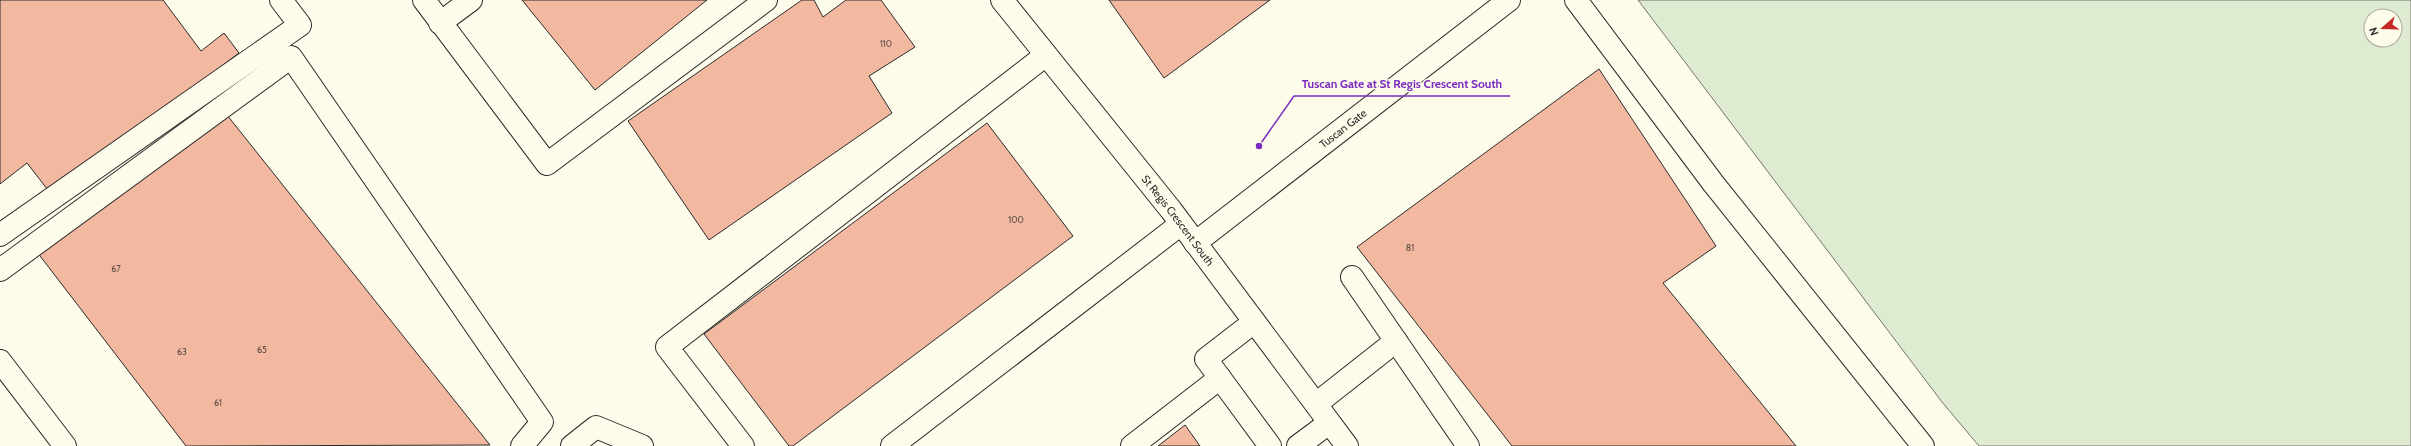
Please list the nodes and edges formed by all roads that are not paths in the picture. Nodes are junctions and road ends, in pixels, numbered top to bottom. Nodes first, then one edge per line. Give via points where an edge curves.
1 (281, 0) edge
2 (424, 0) edge
3 (471, 0) edge
4 (766, 0) edge
5 (1002, 0) edge
6 (1509, 0) edge
7 (1576, 0) edge
8 (440, 23) junction
9 (1046, 55) junction
10 (1181, 224) junction
11 (0, 235) edge
12 (1195, 243) junction
13 (0, 270) edge
14 (1352, 277) dead end
15 (1254, 322) junction
16 (1396, 341) junction
17 (0, 361) edge
18 (1220, 378) junction
19 (1316, 404) junction
20 (1330, 423) junction
21 (64, 446) edge
22 (522, 446) edge
23 (572, 446) edge
24 (642, 446) edge
25 (743, 446) edge
26 (892, 446) edge
27 (1132, 446) edge
28 (1270, 446) edge
29 (1298, 446) edge
30 (1347, 446) edge
31 (1468, 446) edge
32 (1923, 446) edge

1 - 11 street via 300,25
2 - 8 street
3 - 8 street
4 - 8 street via 547,164
5 - 9 street, St Regis Crescent South
6 - 12 street, Tuscan Gate
7 - 32 street via 1713,183
9 - 10 street, St Regis Crescent South
9 - 25 street via 667,348
10 - 12 street, St Regis Crescent South
10 - 26 street
12 - 15 street, St Regis Crescent South
13 - 22 street via 291,57 542,422
14 - 16 street
15 - 18 street via 1206,359
15 - 19 street, St Regis Crescent South
16 - 19 street
16 - 31 street
17 - 21 street
18 - 27 street
18 - 28 street
19 - 20 street, St Regis Crescent South
20 - 29 street
20 - 30 street, St Regis Crescent South
23 - 24 street via 596,427

